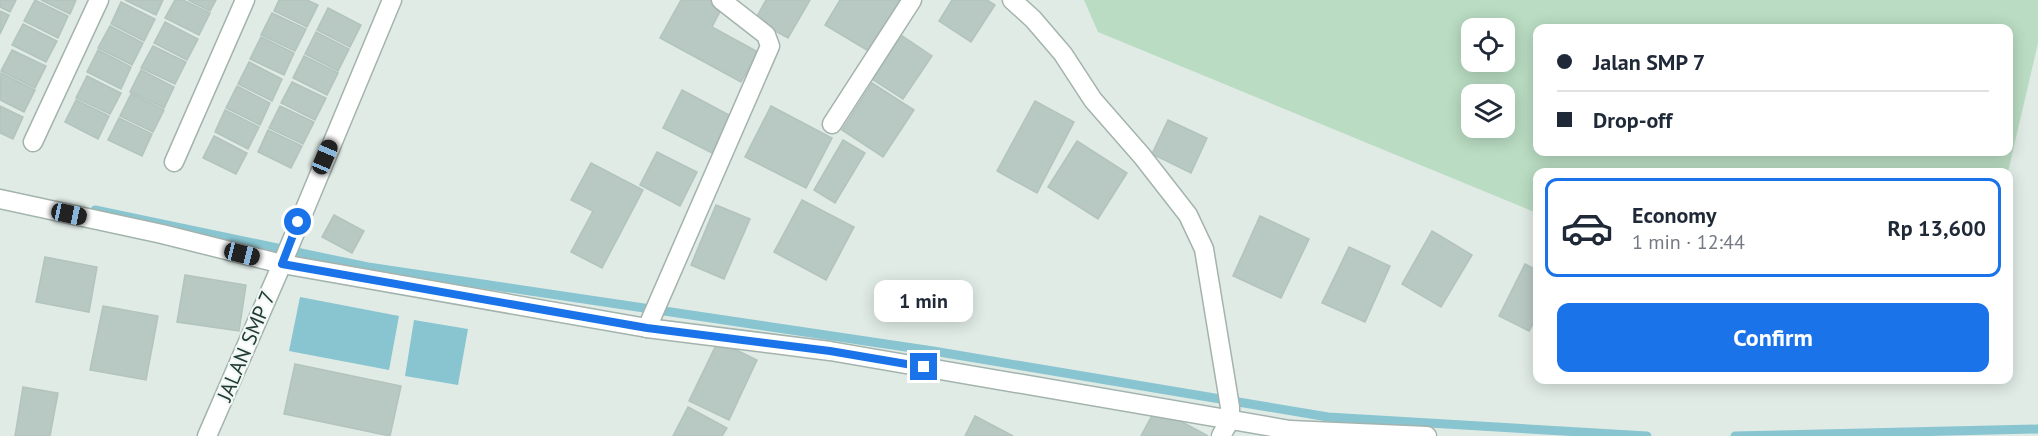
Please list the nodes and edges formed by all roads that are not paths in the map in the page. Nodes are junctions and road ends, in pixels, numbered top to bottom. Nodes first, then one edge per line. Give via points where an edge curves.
1 (99, 0) edge
2 (245, 0) edge
3 (721, 0) edge
4 (912, 0) edge
5 (1012, 0) edge
6 (386, 2) edge
7 (832, 124) dead end
8 (33, 142) dead end
9 (174, 162) dead end
10 (0, 199) edge
11 (282, 263) junction
12 (650, 323) junction
13 (1227, 421) edge
14 (207, 436) edge
15 (1427, 436) edge

1 - 8 street
2 - 9 street
3 - 12 street via 765,34 770,46
4 - 7 street
5 - 13 street via 1063,54 1093,100 1188,215 1204,249 1227,388
6 - 11 street, JALAN SMP 7
10 - 11 street
11 - 12 street
11 - 14 street, JALAN SMP 7
12 - 13 street
13 - 15 street via 1290,430

